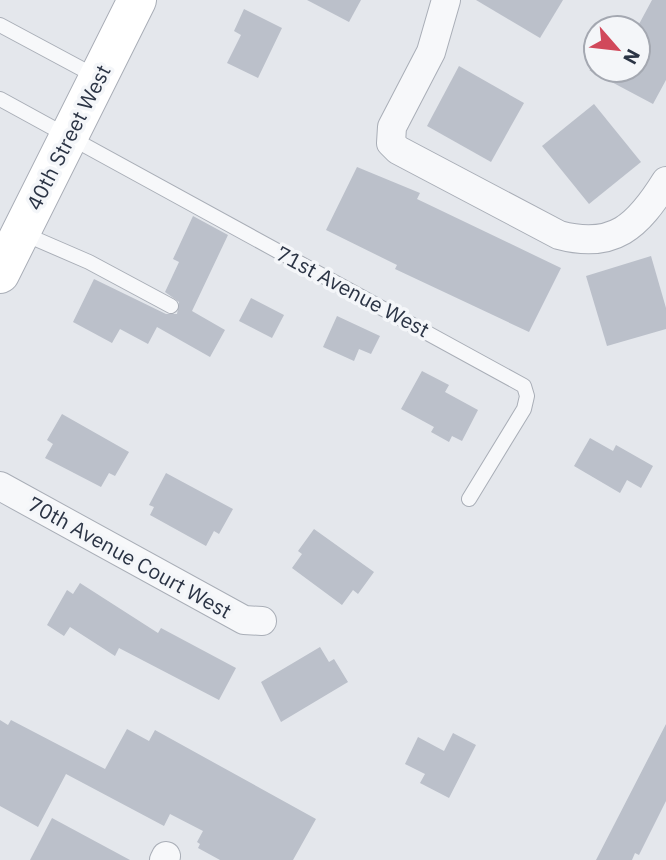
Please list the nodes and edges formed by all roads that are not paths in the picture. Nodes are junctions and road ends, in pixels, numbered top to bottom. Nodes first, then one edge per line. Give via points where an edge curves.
1 (137, 0) edge
2 (446, 0) edge
3 (0, 25) edge
4 (98, 77) junction
5 (0, 99) edge
6 (68, 137) junction
7 (666, 181) edge
8 (20, 233) junction
9 (0, 274) edge
10 (171, 306) dead end
11 (0, 486) edge
12 (469, 499) dead end
13 (262, 621) dead end

1 - 4 main road, 40th Street West
2 - 7 street via 431,52 392,127 391,143 398,150 559,235 582,241 621,233 638,221
3 - 4 lane
4 - 6 main road, 40th Street West
5 - 6 lane
6 - 8 main road, 40th Street West
6 - 12 lane, 71st Avenue West via 524,386 524,409
8 - 9 main road, 40th Street West
8 - 10 lane via 78,256
11 - 13 street, 70th Avenue Court West via 244,620

